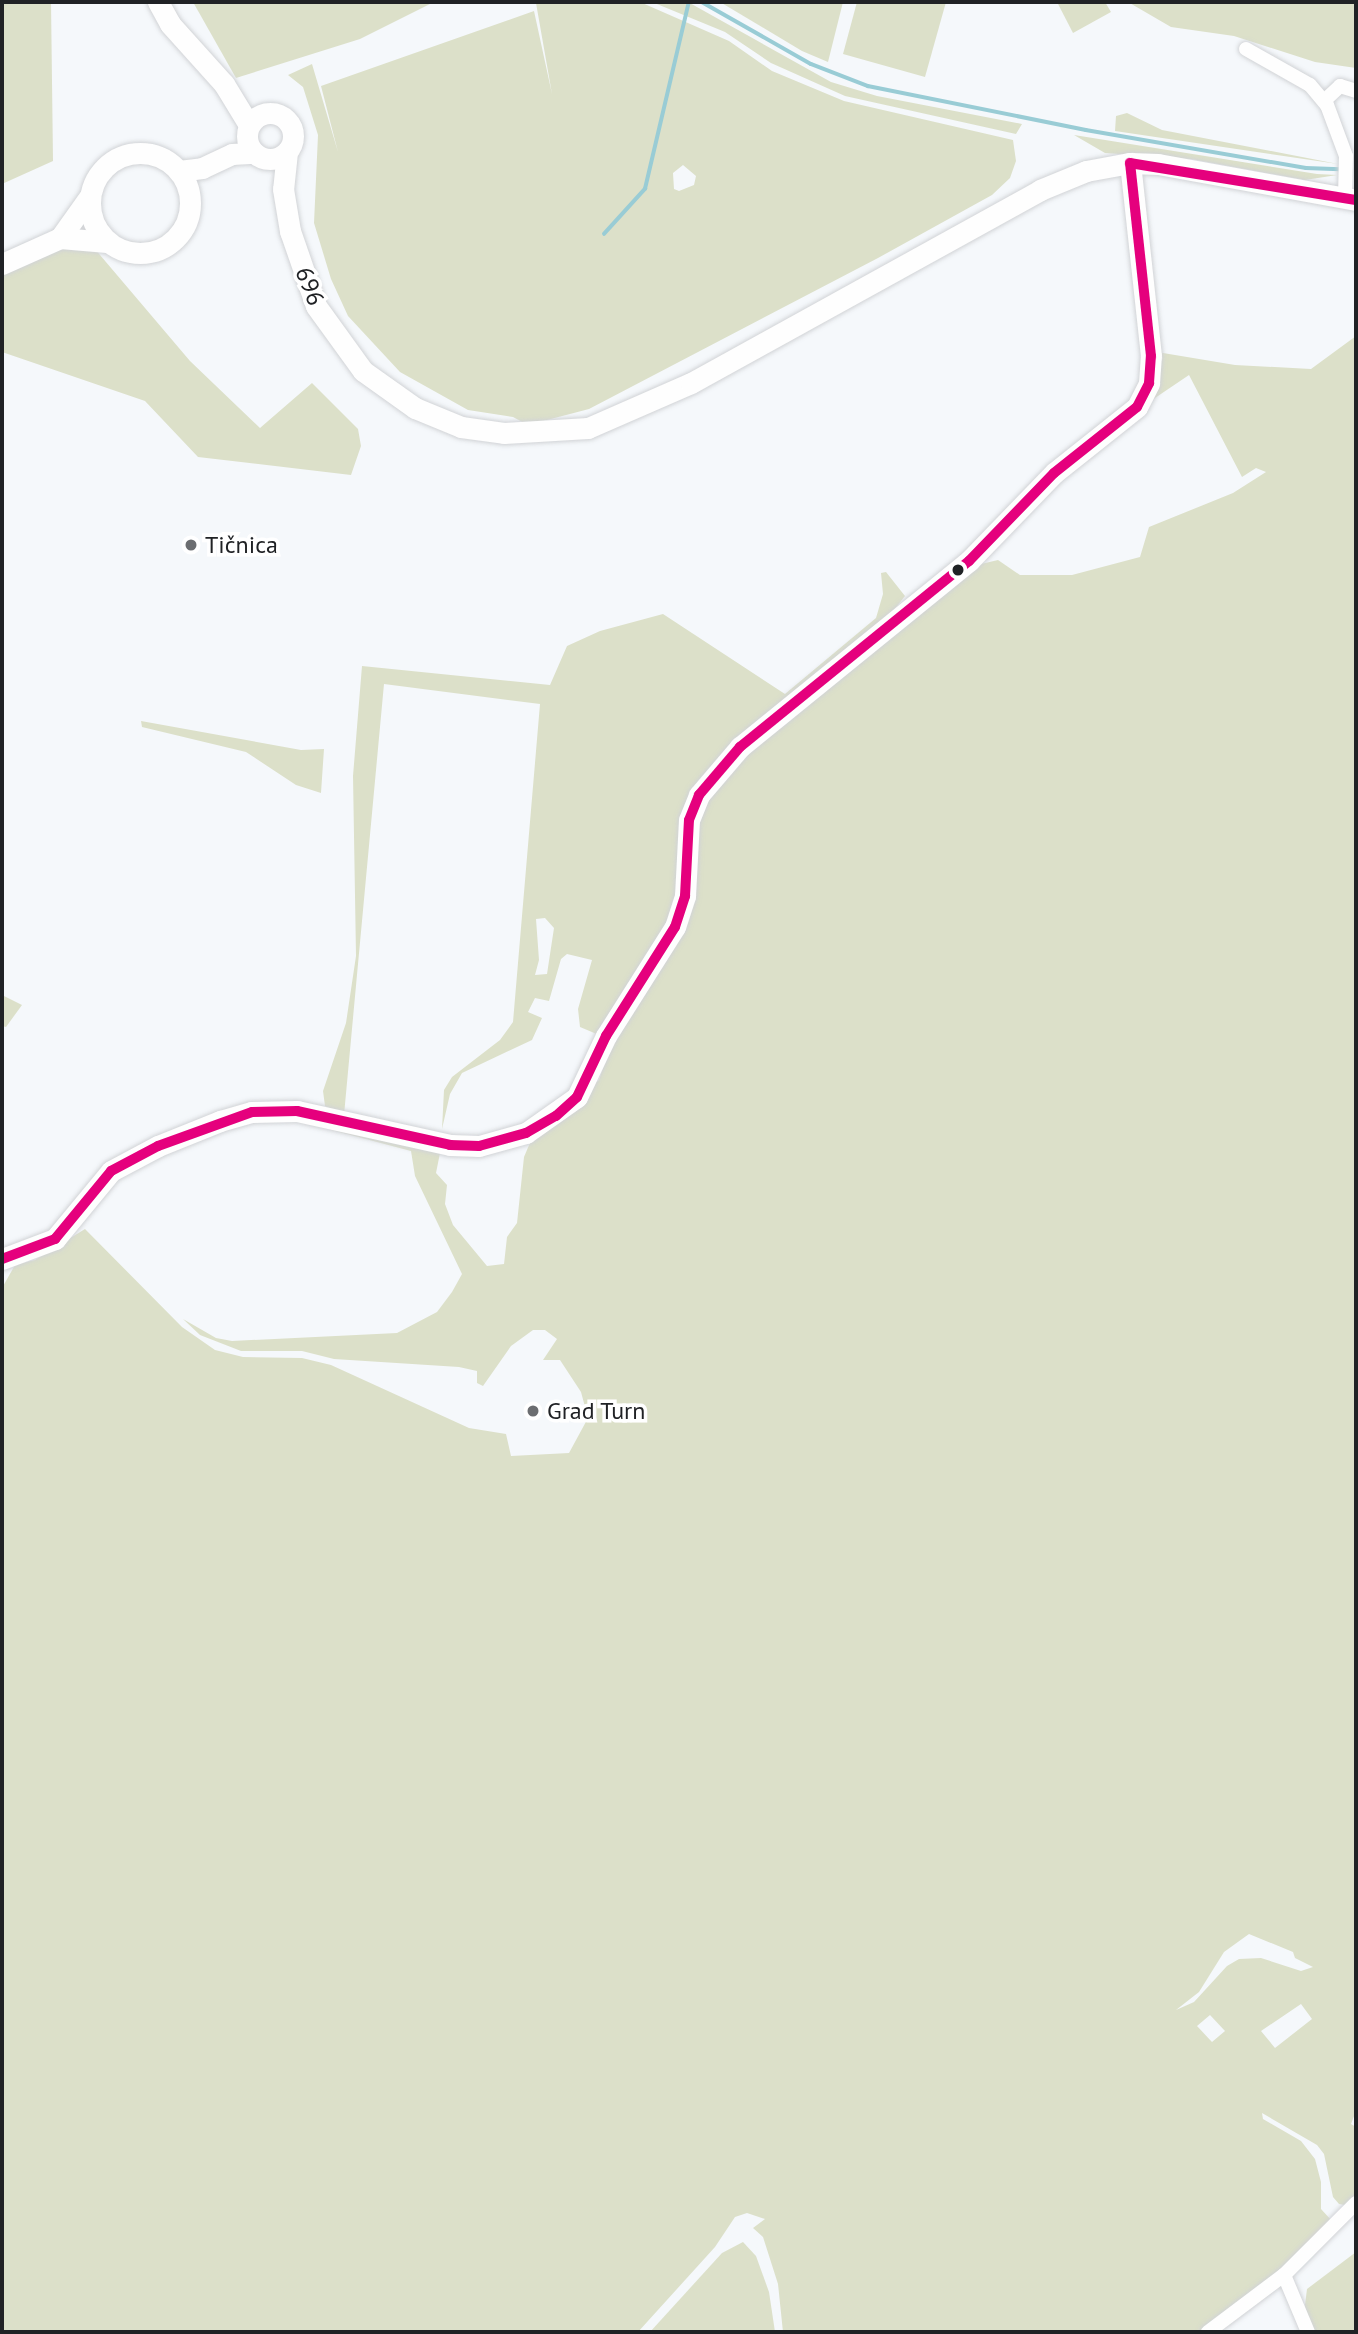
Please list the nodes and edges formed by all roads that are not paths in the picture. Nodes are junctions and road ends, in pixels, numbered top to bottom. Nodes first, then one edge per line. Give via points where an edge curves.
1 (158, 2) edge
2 (1246, 49) dead end
3 (224, 84) junction
4 (1356, 91) edge
5 (1324, 101) junction
6 (268, 112) junction
7 (248, 146) junction
8 (287, 152) junction
9 (1349, 160) edge
10 (1130, 163) junction
11 (202, 168) junction
12 (179, 171) junction
13 (283, 189) junction
14 (90, 196) junction
15 (1351, 199) edge
16 (191, 201) junction
17 (60, 238) junction
18 (107, 242) junction
19 (2, 264) edge
20 (2, 1259) edge
21 (1356, 2203) edge
22 (1284, 2275) junction
23 (1208, 2332) edge
24 (1308, 2332) edge

1 - 3 main road, 696 / 696 via 170,24
2 - 5 street via 1310,85
3 - 6 main road, 696 / 696
3 - 7 main road, 696 / 696
4 - 5 street via 1340,86
5 - 9 street
6 - 7 main road
6 - 8 main road, 696 / 696 via 289,122 293,138
7 - 8 main road via 274,159
7 - 11 main road
7 - 13 main road, 696 / 696
8 - 13 main road, 696 / 696
9 - 15 street
10 - 13 main road, 696 / 696 via 1086,170 1040,190 691,383 588,428 513,433 461,426 415,408 363,371 316,306 290,232
10 - 15 main road, 696
10 - 20 main road via 1151,356 1149,383 1137,407 1054,474 969,561 740,747 699,795 689,820 685,896 676,927 606,1036 577,1097 526,1133 479,1146 450,1145 297,1111 252,1112 230,1118 158,1146 111,1171 55,1239
11 - 12 main road
11 - 16 main road
12 - 14 main road via 151,154 127,155 105,167
12 - 16 main road
14 - 17 main road
14 - 18 main road via 96,229
16 - 18 main road via 181,233 154,252 129,252
17 - 18 main road
17 - 19 main road
21 - 22 street
22 - 23 street
22 - 24 street

